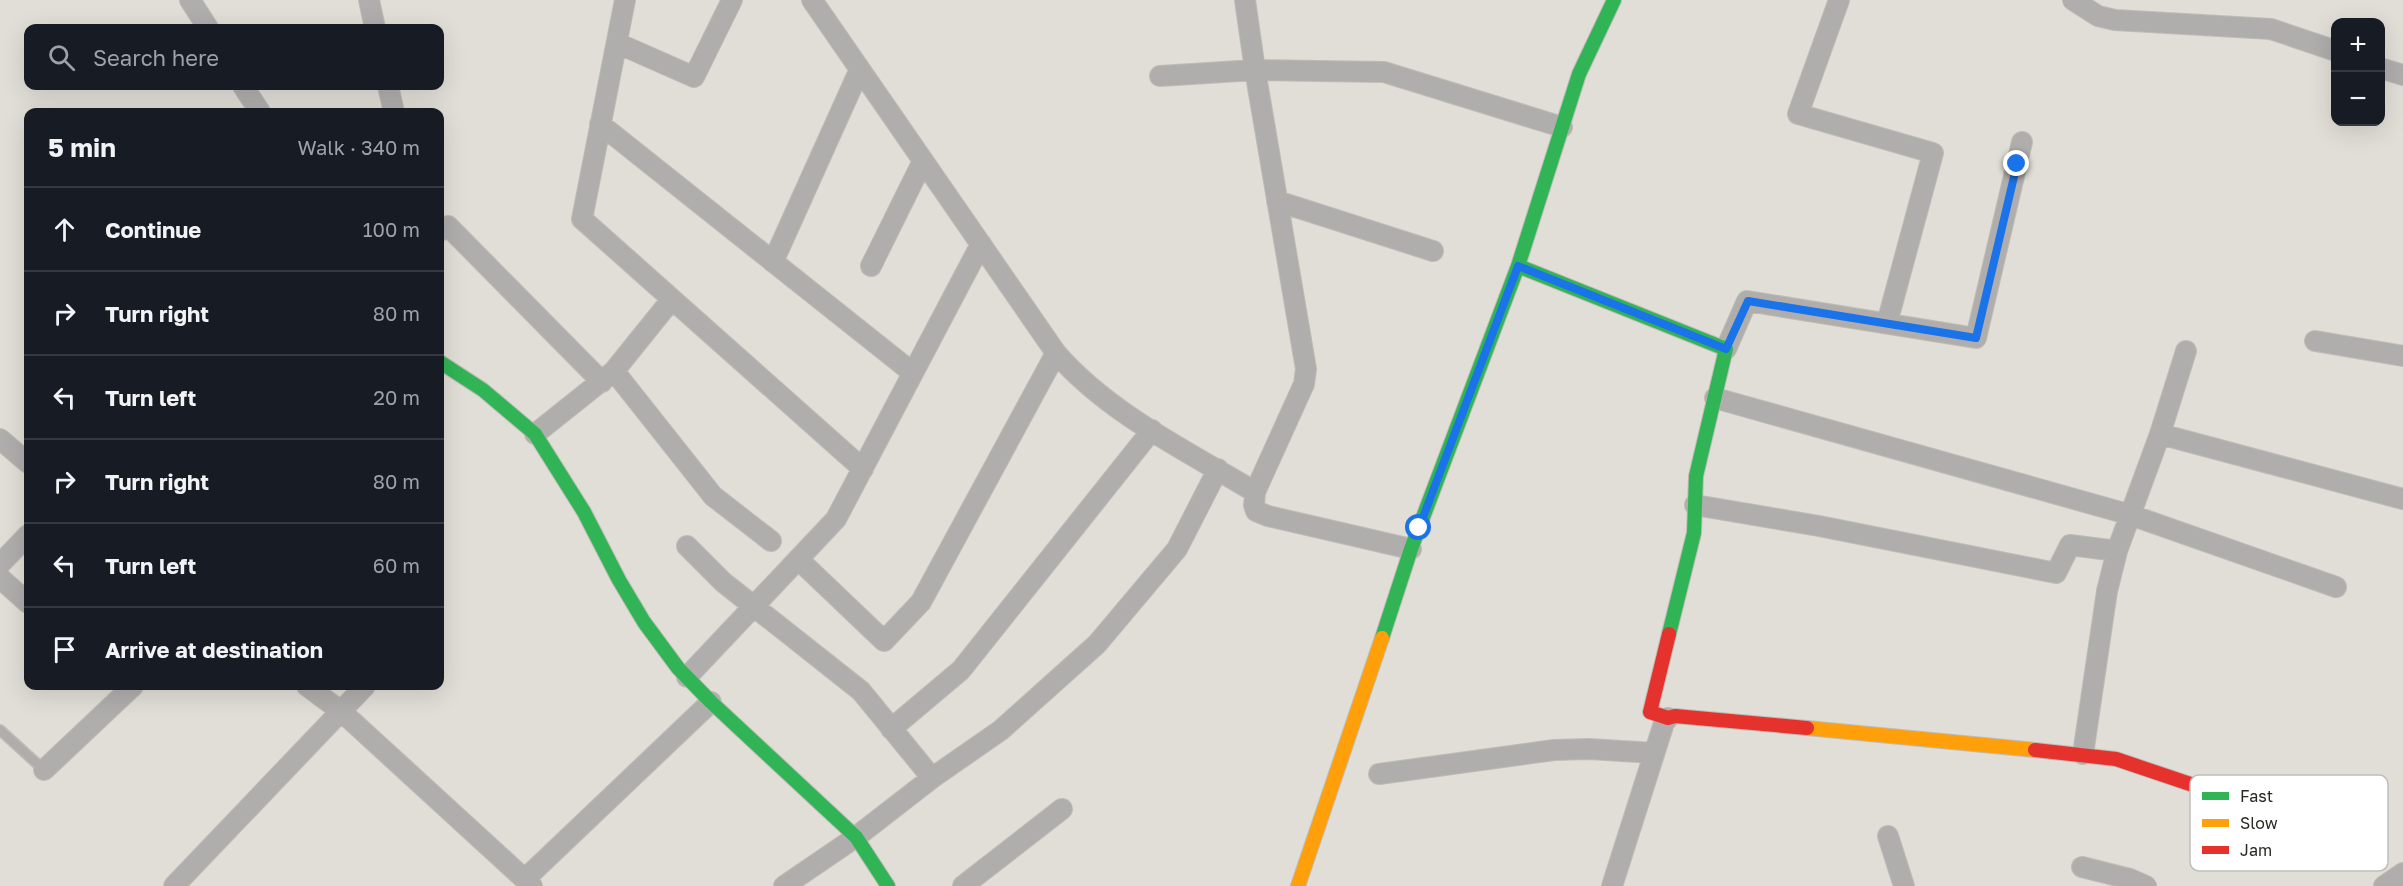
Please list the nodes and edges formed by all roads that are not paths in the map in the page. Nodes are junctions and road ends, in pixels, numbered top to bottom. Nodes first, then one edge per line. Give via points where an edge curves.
1 (190, 0) edge
2 (369, 0) edge
3 (626, 0) edge
4 (732, 0) edge
5 (812, 0) edge
6 (1245, 0) edge
7 (1614, 0) edge
8 (1839, 0) edge
9 (2073, 0) edge
10 (205, 24) edge
11 (374, 24) edge
12 (617, 43) junction
13 (2331, 49) edge
14 (860, 69) junction
15 (1255, 70) junction
16 (2385, 70) edge
17 (2403, 75) edge
18 (1160, 76) dead end
19 (246, 90) edge
20 (389, 90) edge
21 (257, 108) edge
22 (393, 108) edge
23 (600, 124) junction
24 (1562, 127) junction
25 (2022, 142) dead end
26 (923, 160) junction
27 (1277, 201) junction
28 (444, 228) edge
29 (981, 244) junction
30 (1433, 251) dead end
31 (773, 262) junction
32 (871, 266) dead end
33 (1518, 266) junction
34 (672, 299) junction
35 (1887, 323) junction
36 (2315, 341) dead end
37 (1726, 349) junction
38 (2186, 351) dead end
39 (1056, 353) junction
40 (2403, 356) edge
41 (444, 365) edge
42 (913, 373) junction
43 (608, 376) junction
44 (1714, 398) junction
45 (1152, 430) junction
46 (535, 434) junction
47 (2160, 434) junction
48 (0, 439) edge
49 (24, 460) edge
50 (863, 469) junction
51 (1218, 469) junction
52 (1256, 492) junction
53 (2403, 499) edge
54 (1695, 505) junction
55 (2130, 516) junction
56 (24, 539) edge
57 (771, 541) dead end
58 (687, 546) dead end
59 (1411, 549) junction
60 (2117, 551) junction
61 (798, 559) junction
62 (0, 564) edge
63 (0, 578) edge
64 (2336, 587) dead end
65 (24, 599) edge
66 (754, 606) junction
67 (687, 677) junction
68 (124, 690) edge
69 (312, 690) edge
70 (361, 690) edge
71 (711, 702) junction
72 (342, 712) junction
73 (1668, 717) junction
74 (891, 729) junction
75 (0, 730) edge
76 (1654, 753) junction
77 (2083, 754) junction
78 (45, 770) joint
79 (1379, 774) dead end
80 (932, 778) junction
81 (2190, 784) edge
82 (1062, 809) dead end
83 (856, 837) junction
84 (1888, 837) dead end
85 (2082, 867) dead end
86 (2403, 873) edge
87 (529, 882) edge
88 (174, 886) edge
89 (784, 886) edge
90 (888, 886) edge
91 (963, 886) edge
92 (1298, 886) edge
93 (1612, 886) edge
94 (1905, 886) edge
95 (2146, 886) edge
96 (2384, 886) edge

1 - 10 street
2 - 11 street
3 - 12 street
4 - 12 street via 694,78
5 - 14 street
6 - 15 street
7 - 24 street via 1579,74
8 - 35 street via 1798,114 1933,153
9 - 13 street via 2098,16 2115,20 2260,27
12 - 23 street
14 - 26 street
14 - 31 street
15 - 18 street
15 - 24 street via 1384,72
15 - 27 street
16 - 17 street
19 - 21 street
20 - 22 street
23 - 31 street
23 - 34 street via 582,219
24 - 33 street
25 - 35 street via 1976,338
26 - 29 street
26 - 32 street
27 - 30 street
27 - 52 street via 1306,369 1304,384
28 - 43 street via 448,226
29 - 39 street
29 - 42 street
31 - 42 street
33 - 37 street
33 - 59 street
34 - 43 street
34 - 50 street
35 - 37 street via 1748,301
36 - 40 street
37 - 44 street
38 - 47 street
39 - 45 street via 1076,376
39 - 61 street via 921,602 884,641
41 - 46 street via 483,390
42 - 50 street
43 - 46 street
43 - 57 street via 713,496
44 - 54 street via 1696,476
44 - 55 street
45 - 51 street
45 - 74 street via 961,670
46 - 67 street via 584,512 644,622
47 - 53 street
47 - 55 street
48 - 49 street
50 - 61 street via 836,519
51 - 52 street
51 - 80 street via 1178,549 1097,644 1000,730
52 - 59 street via 1254,505 1262,514
54 - 60 street via 2056,573 2070,545
54 - 73 street via 1694,533 1650,712
55 - 60 street
55 - 64 street
56 - 62 street
58 - 66 street
59 - 92 street
60 - 77 street
61 - 66 street
63 - 65 street
66 - 67 street
66 - 74 street via 861,691
67 - 71 street
68 - 78 street
69 - 72 street
70 - 72 street
71 - 83 street
71 - 87 street
72 - 87 street
72 - 88 street
73 - 76 street
73 - 77 street
74 - 80 street
75 - 78 lane
76 - 79 street via 1554,750
76 - 93 street
77 - 81 street via 2116,759
80 - 83 street
82 - 91 street
83 - 89 street
83 - 90 street
84 - 94 street
85 - 95 street
86 - 96 street

